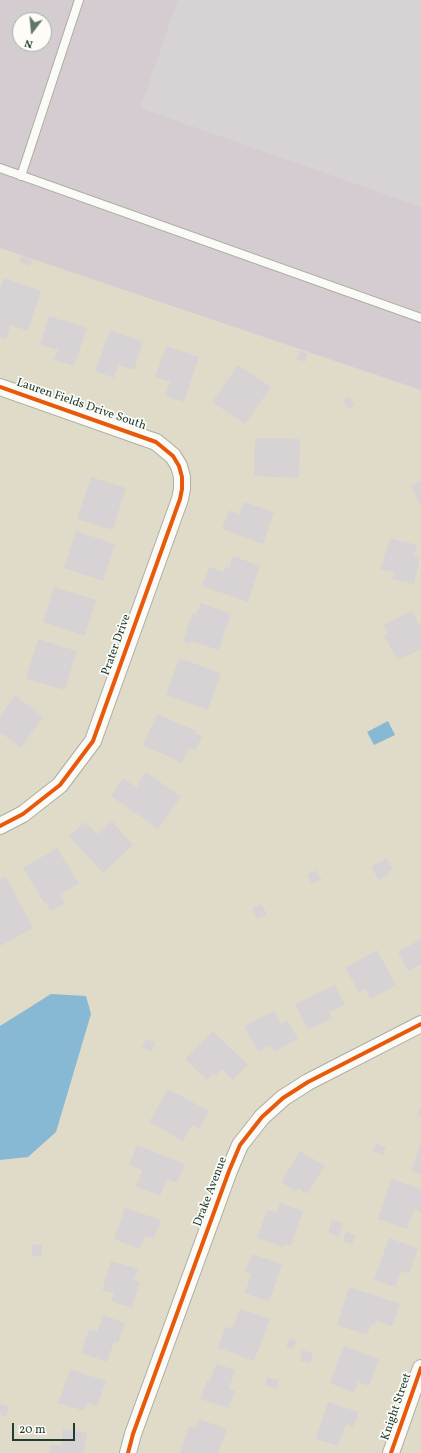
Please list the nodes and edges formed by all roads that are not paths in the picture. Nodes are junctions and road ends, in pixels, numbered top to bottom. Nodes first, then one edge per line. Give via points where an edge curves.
1 (79, 0) edge
2 (0, 168) edge
3 (21, 176) junction
4 (421, 318) edge
5 (0, 387) edge
6 (156, 442) joint
7 (0, 826) edge
8 (421, 1024) edge
9 (421, 1368) edge
10 (128, 1453) edge
11 (391, 1453) edge

1 - 3 lane
2 - 3 lane
3 - 4 lane
5 - 6 street, Lauren Fields Drive South
6 - 7 street, Prater Drive via 179,466 182,477 180,500 93,741 60,785 22,814
8 - 10 street, Drake Avenue via 308,1082 283,1098 262,1117 240,1145
9 - 11 street, Knight Street

